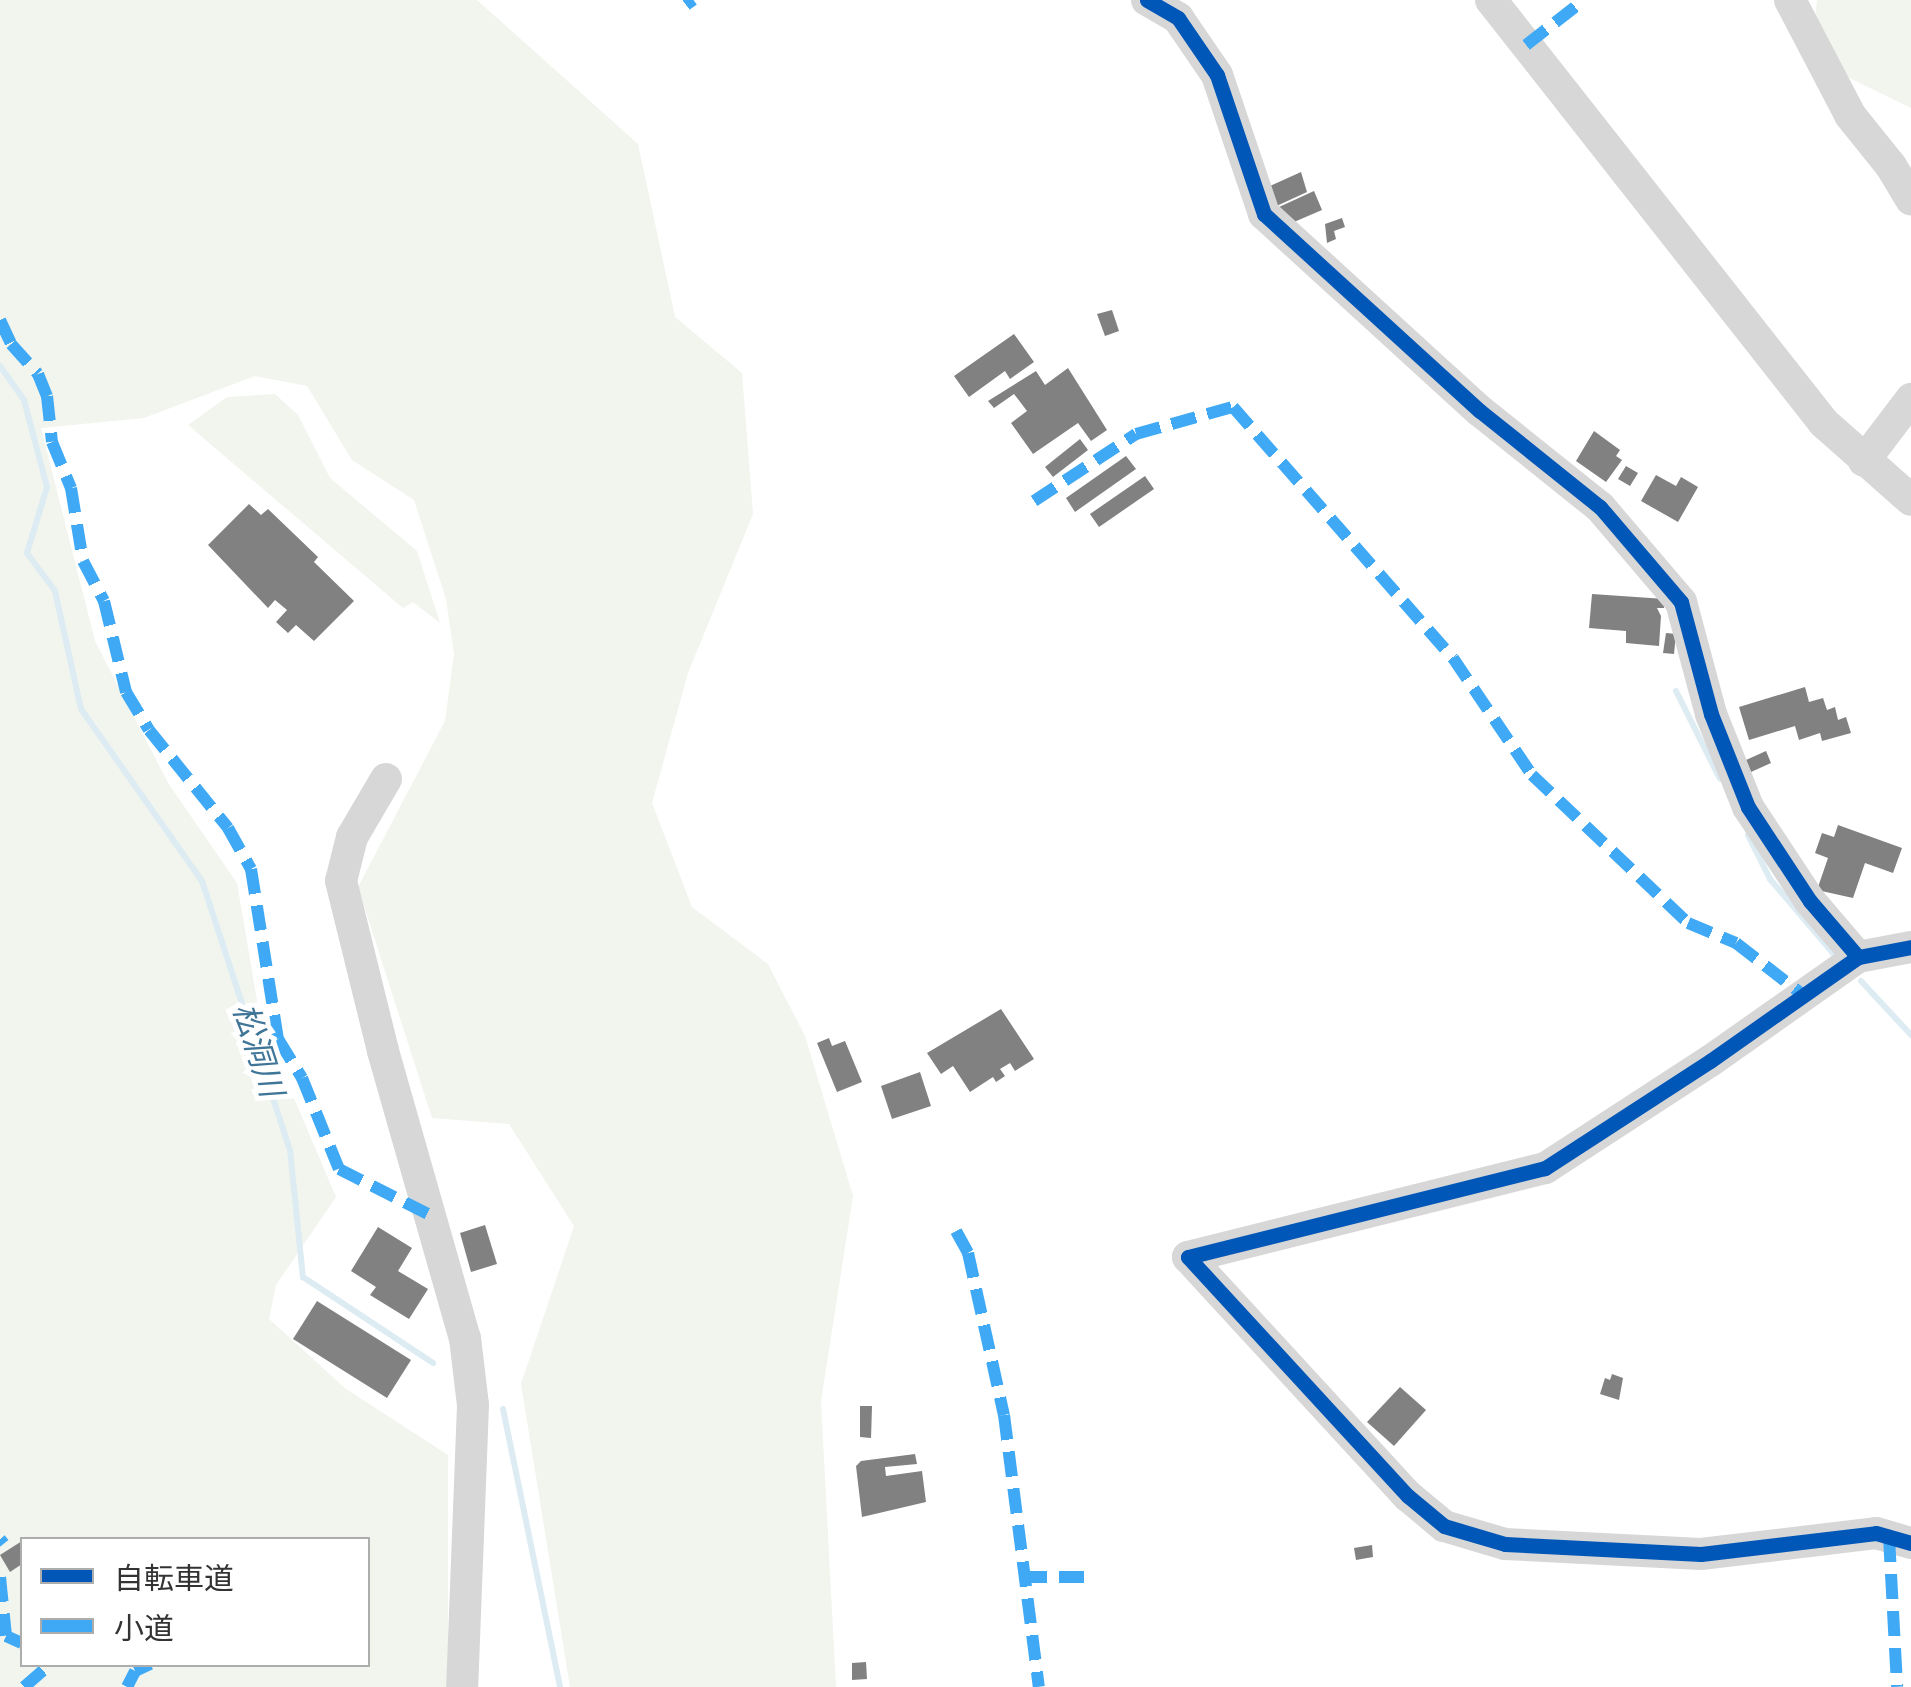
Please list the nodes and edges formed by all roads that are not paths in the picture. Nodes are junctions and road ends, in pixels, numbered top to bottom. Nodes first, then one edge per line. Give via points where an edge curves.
1 (1147, 0) edge
2 (1491, 0) edge
3 (1790, 0) edge
4 (1911, 200) edge
5 (1911, 399) edge
6 (1864, 461) junction
7 (1911, 500) edge
8 (386, 779) dead end
9 (1911, 947) edge
10 (1858, 957) junction
11 (1911, 1543) edge
12 (462, 1687) edge

1 - 10 street via 1178,18 1217,75 1264,214 1480,411 1600,507 1681,602 1711,714 1748,807
2 - 6 street via 1824,423
3 - 4 street via 1850,115
5 - 6 street
6 - 7 street
8 - 12 street via 352,837 342,882 383,1052 466,1338 473,1405
9 - 10 street
10 - 11 street via 1545,1168 1188,1257 1408,1496 1444,1526 1524,1546 1700,1554 1876,1532

